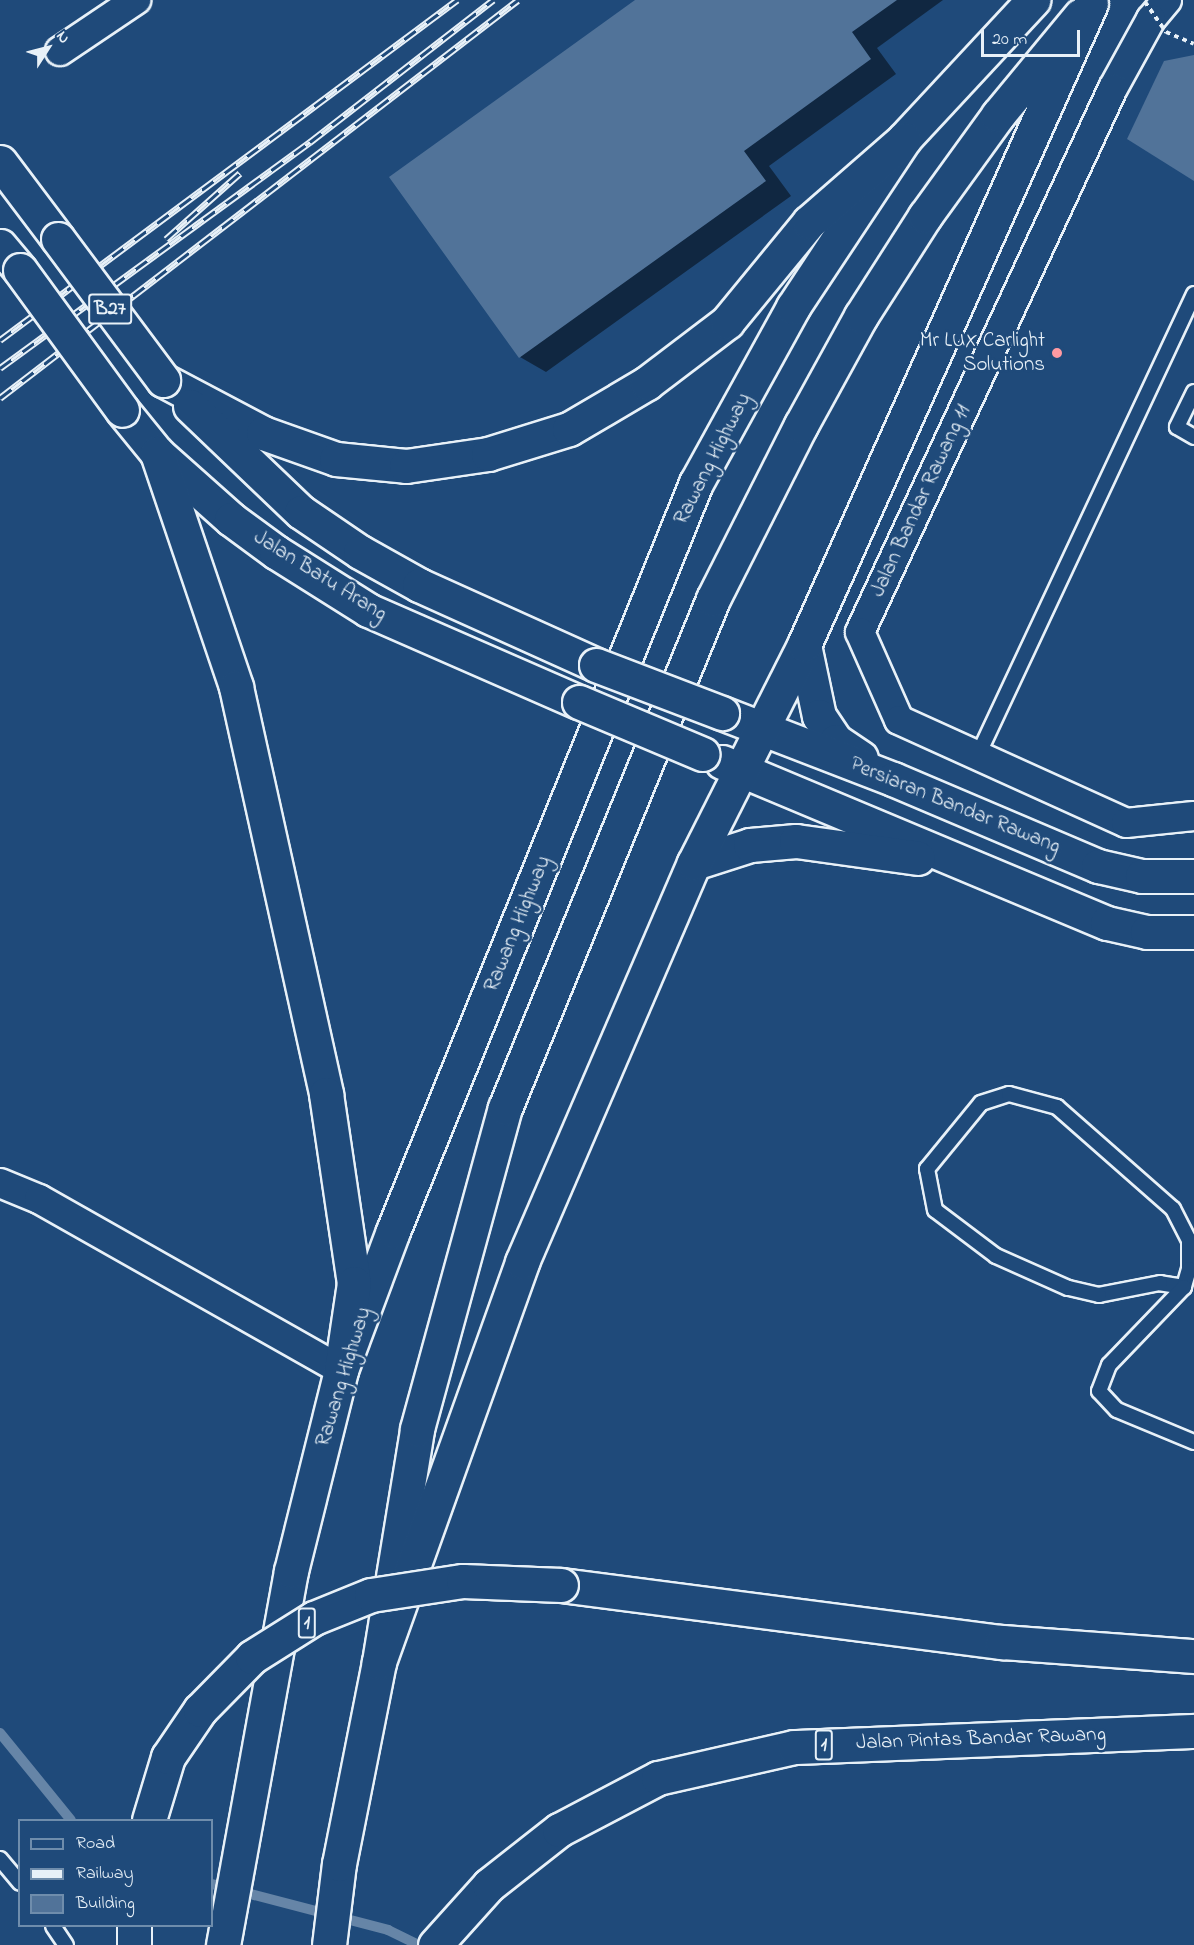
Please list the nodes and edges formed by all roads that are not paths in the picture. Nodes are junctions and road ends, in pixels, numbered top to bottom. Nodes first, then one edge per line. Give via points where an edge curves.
1 (136, 0) edge
2 (1033, 0) edge
3 (1093, 1) edge
4 (1156, 1) edge
5 (60, 51) dead end
6 (904, 140) junction
7 (0, 162) edge
8 (10, 258) edge
9 (1194, 294) edge
10 (163, 380) junction
11 (1194, 392) edge
12 (1194, 437) edge
13 (158, 453) junction
14 (804, 645) junction
15 (761, 729) junction
16 (978, 756) junction
17 (741, 769) junction
18 (893, 779) junction
19 (1194, 816) edge
20 (694, 864) junction
21 (973, 867) junction
22 (1194, 876) edge
23 (1194, 932) edge
24 (0, 1183) edge
25 (1184, 1287) junction
26 (341, 1370) junction
27 (1194, 1442) edge
28 (1194, 1656) edge
29 (379, 1662) junction
30 (1194, 1731) edge
31 (150, 1819) edge
32 (0, 1859) edge
33 (18, 1881) edge
34 (54, 1927) edge
35 (134, 1927) edge
36 (66, 1945) edge
37 (134, 1945) edge
38 (223, 1945) edge
39 (329, 1945) edge
40 (435, 1945) edge

1 - 5 street
2 - 6 main road, Rawang Highway
3 - 14 main road
3 - 29 main road via 998,115 925,216 861,316 712,599 505,1108 417,1429
4 - 16 street, Jalan Bandar Rawang 11 via 1151,19 1113,88 860,632 899,720
6 - 10 main road via 809,222 728,322 647,383 569,429 488,454 406,466 336,459 263,433
6 - 26 main road, Rawang Highway via 794,307 696,483
7 - 10 main road, B27, bridge
8 - 13 main road, Jalan Batu Arang / B27, bridge
9 - 16 lane
10 - 15 main road, Persiaran Bandar Rawang, bridge via 301,512 360,552 419,585 596,665
11 - 12 lane via 1177,428
13 - 17 main road, Jalan Batu Arang, bridge via 231,519 368,610
13 - 26 main road via 236,687 326,1094 354,1282
14 - 15 main road
14 - 18 main road via 819,716 836,741
15 - 17 main road
15 - 18 main road, Persiaran Bandar Rawang
16 - 19 street, Jalan Bandar Rawang 11 via 1125,823
17 - 20 main road
17 - 21 main road
18 - 22 main road, Persiaran Bandar Rawang via 1098,866 1142,876
20 - 21 main road via 750,845 796,841
20 - 29 main road via 522,1262
21 - 23 main road via 1107,923 1148,932
24 - 26 street via 39,1199
25 - 25 lane via 1160,1283 1099,1295 1068,1288 996,1256 935,1209 927,1169 981,1102 1009,1094 1057,1107 1173,1209 1189,1240 1189,1269
25 - 27 lane via 1109,1365 1099,1392 1117,1410
26 - 38 main road, Rawang Highway via 291,1571
28 - 31 main road, 1, bridge via 1002,1642 561,1585 463,1581 371,1595 314,1618 252,1657 200,1710 168,1757
29 - 39 main road via 339,1864
30 - 40 main road, Jalan Pintas Bandar Rawang / 1 via 805,1746 658,1778 559,1830 489,1885
32 - 33 lane
34 - 36 lane
35 - 37 main road

